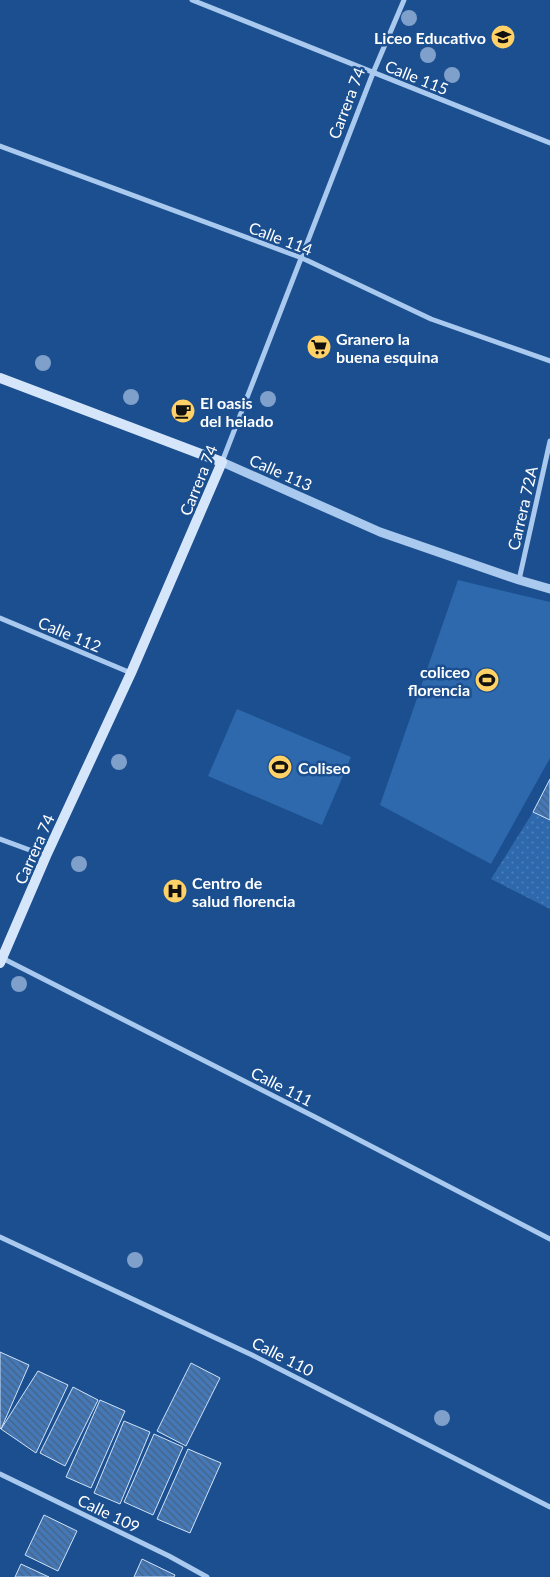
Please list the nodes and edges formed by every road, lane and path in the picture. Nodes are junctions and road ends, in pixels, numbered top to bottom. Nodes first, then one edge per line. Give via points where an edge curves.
1 (192, 0) edge
2 (404, 0) edge
3 (373, 73) junction
4 (550, 143) edge
5 (0, 146) edge
6 (302, 258) junction
7 (550, 361) edge
8 (0, 378) edge
9 (550, 441) edge
10 (222, 462) junction
11 (518, 580) junction
12 (550, 589) edge
13 (0, 618) edge
14 (131, 673) junction
15 (0, 839) edge
16 (46, 856) junction
17 (1, 960) edge
18 (0, 1237) edge
19 (550, 1239) edge
20 (0, 1474) edge
21 (550, 1507) edge
22 (207, 1577) edge

1 - 3 street, Calle 115
2 - 3 street, Carrera 74
3 - 4 street, Calle 115
3 - 6 street, Carrera 74
5 - 6 street, Calle 114
6 - 7 street, Calle 114 via 431,319
6 - 10 street, Carrera 74
8 - 10 main road, Calle 113
9 - 11 street, Carrera 72A
10 - 11 street, Calle 113 via 380,532
10 - 14 main road, Carrera 74
11 - 12 street, Calle 113
13 - 14 street, Calle 112
14 - 16 main road, Carrera 74
15 - 16 street
16 - 17 main road, Carrera 74
17 - 19 street, Calle 111
18 - 21 street, Calle 110 via 252,1355
20 - 22 street, Calle 109

